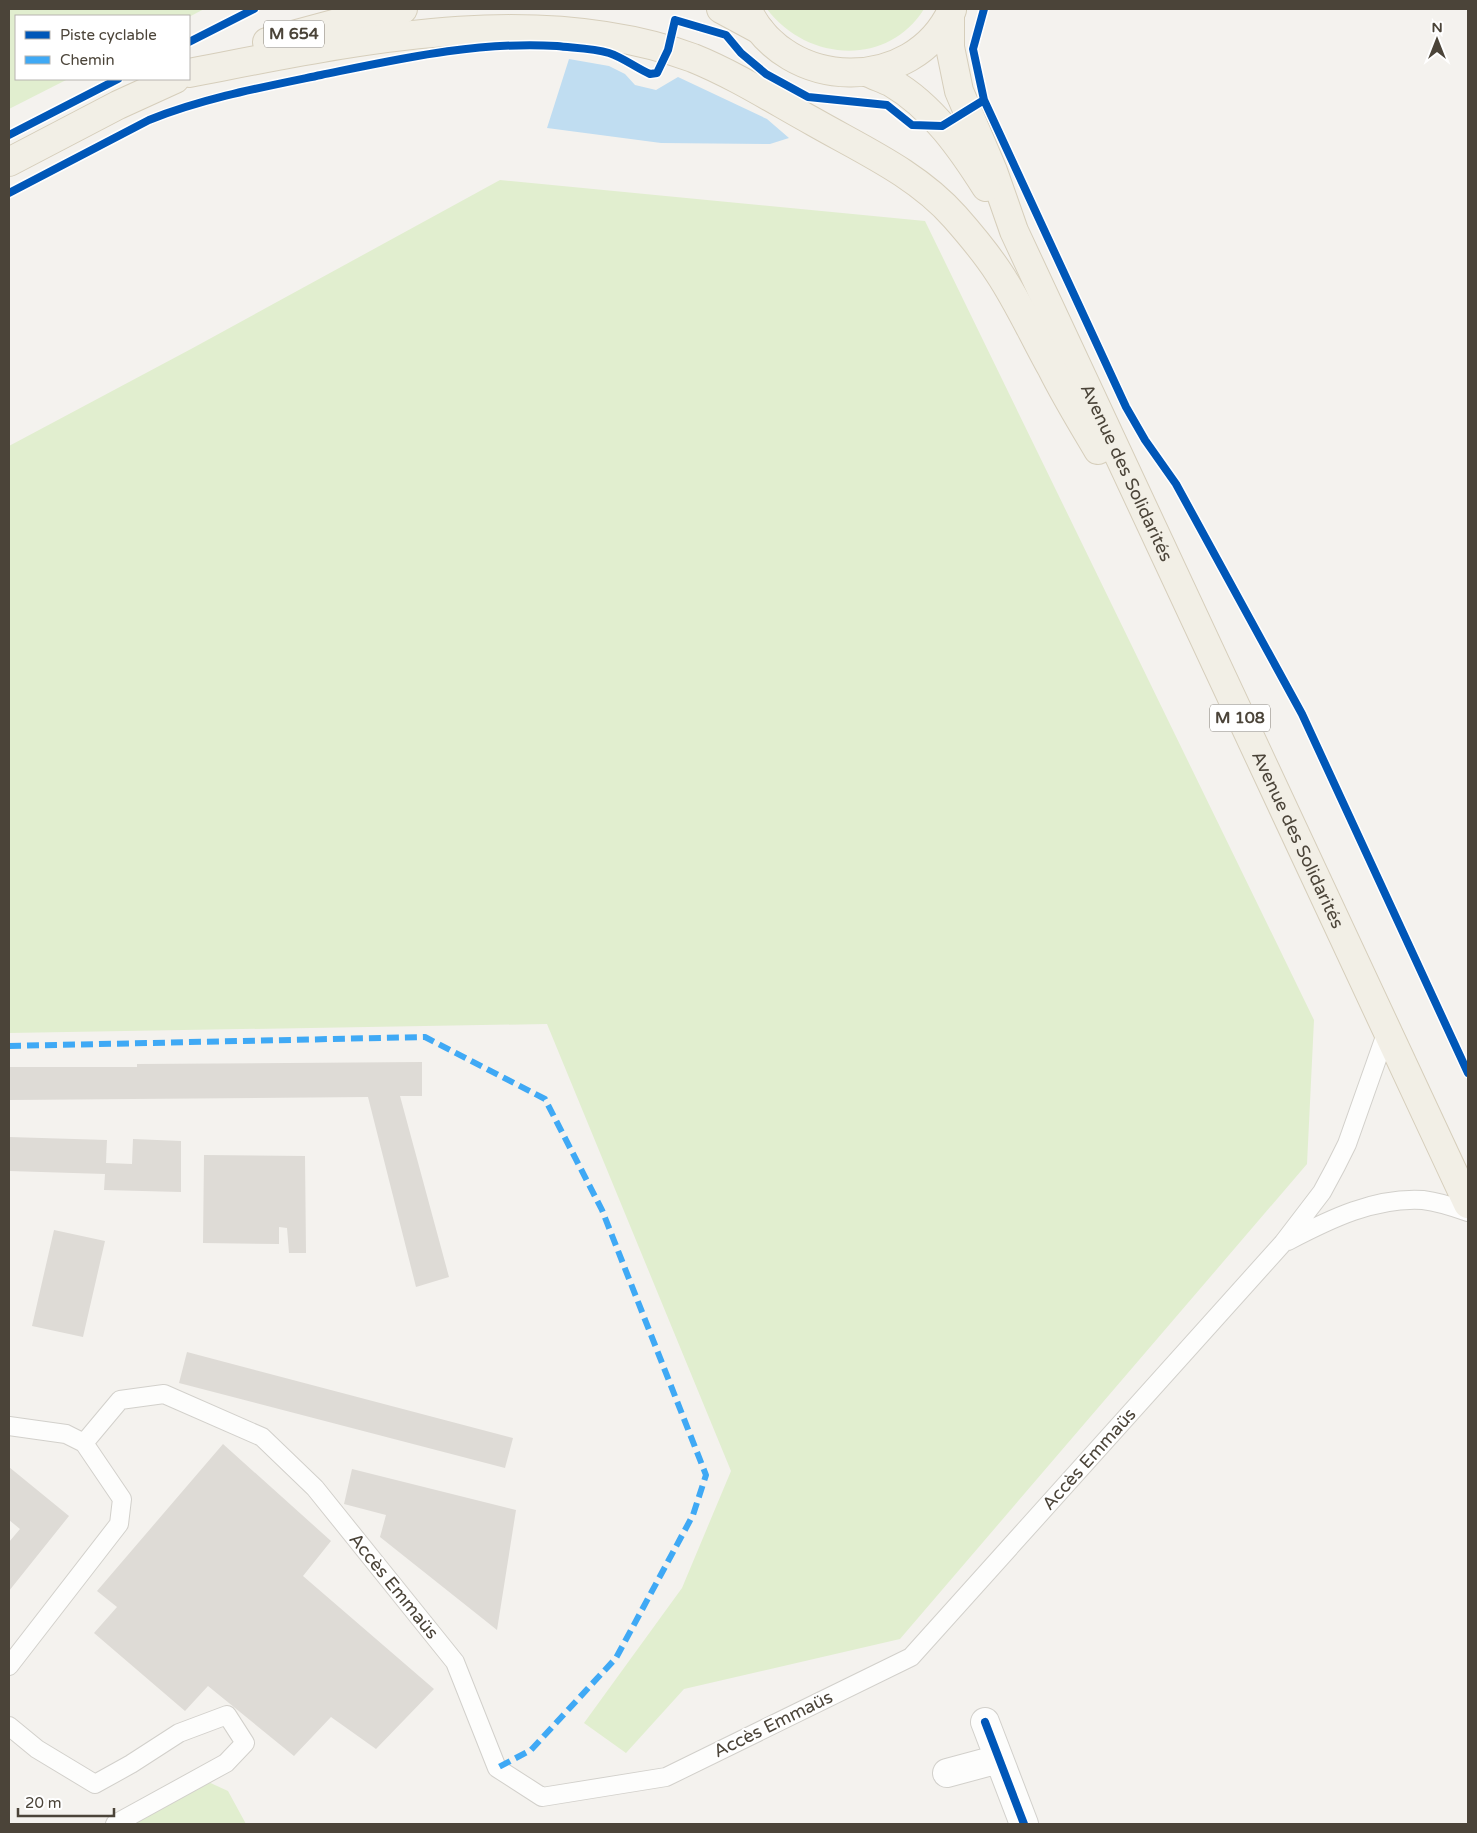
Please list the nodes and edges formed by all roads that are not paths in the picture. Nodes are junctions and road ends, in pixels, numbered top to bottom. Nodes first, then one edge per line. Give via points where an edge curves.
1 (403, 9) edge
2 (720, 9) edge
3 (951, 12) edge
4 (754, 19) edge
5 (867, 72) junction
6 (190, 73) edge
7 (190, 73) edge
8 (173, 80) edge
9 (9, 162) edge
10 (1014, 230) junction
11 (1189, 608) junction
12 (1387, 1030) junction
13 (1468, 1204) edge
14 (1468, 1212) edge
15 (1283, 1243) junction
16 (9, 1426) edge
17 (84, 1443) junction
18 (9, 1666) edge
19 (985, 1722) dead end
20 (9, 1726) edge
21 (999, 1760) junction
22 (947, 1773) dead end
23 (115, 1824) edge
24 (1024, 1824) edge

1 - 6 main road, M 654 via 277,38
2 - 4 main road
3 - 5 main road via 940,30 915,52 892,65
3 - 10 main road, Avenue des Solidarités / M 108 via 950,47 959,91
4 - 5 main road via 772,42 808,65 833,72
5 - 10 main road, Avenue des Solidarités / M 108 via 910,95 942,126 976,170
7 - 11 main road via 395,37 522,27 593,32 619,38 691,58 732,76 899,171 934,197 958,221 1012,293 1068,401
8 - 9 main road
10 - 11 main road, Avenue des Solidarités / M 108
11 - 12 main road, Avenue des Solidarités / M 108
12 - 13 main road, Avenue des Solidarités / M 108
12 - 15 lane, Accès Emmaüs via 1336,1166 1322,1192
14 - 15 lane via 1425,1200 1403,1200 1334,1218
15 - 17 lane, Accès Emmaüs via 911,1657 666,1777 542,1797 496,1768 455,1662 315,1488 262,1437 164,1394 120,1400
16 - 17 lane via 66,1434
17 - 18 lane via 122,1499 119,1524
19 - 21 street
20 - 23 lane via 37,1749 95,1784 179,1733 227,1715 245,1744 226,1763
21 - 22 street
21 - 24 street

